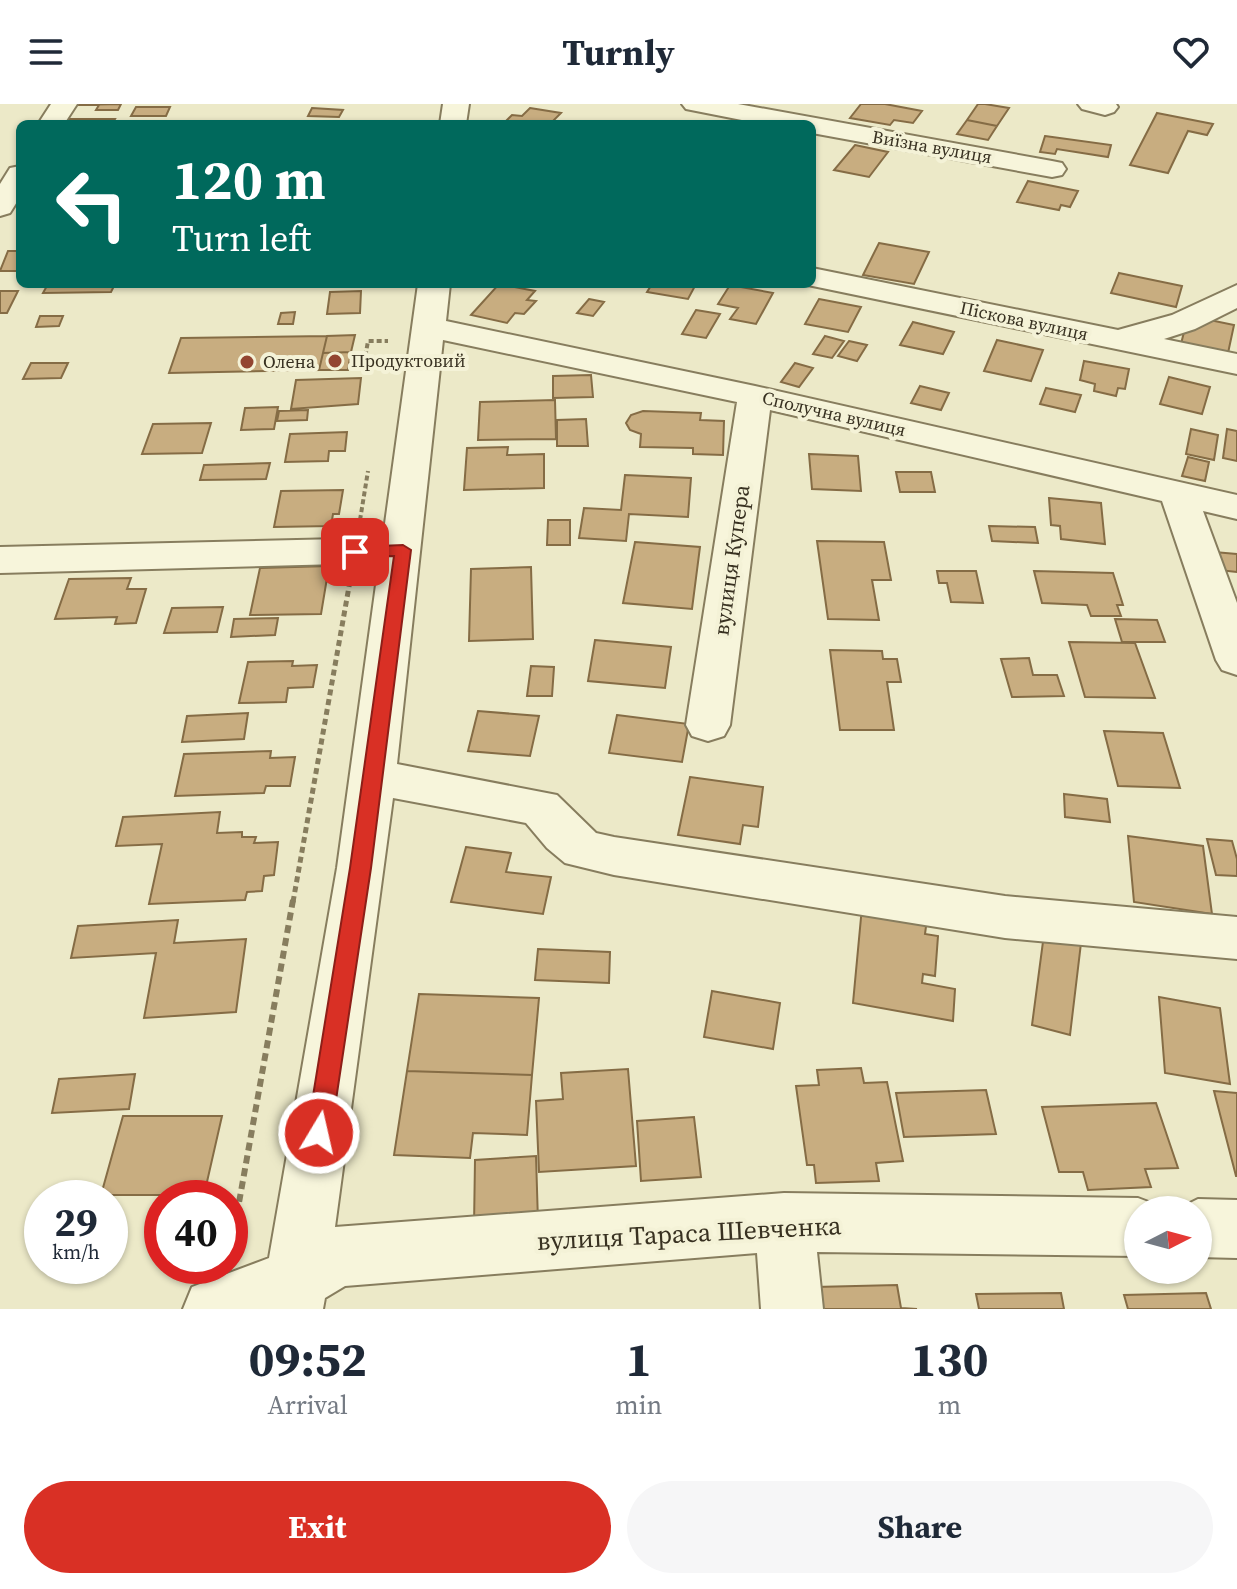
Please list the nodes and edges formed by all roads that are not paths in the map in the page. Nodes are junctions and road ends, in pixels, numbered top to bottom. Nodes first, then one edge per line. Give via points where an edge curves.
1 (695, 104) edge
2 (783, 120) edge
3 (816, 126) edge
4 (1052, 169) dead end
5 (816, 278) edge
6 (1237, 294) edge
7 (411, 319) edge
8 (1113, 339) junction
9 (1237, 364) edge
10 (755, 396) junction
11 (1177, 491) junction
12 (1237, 507) edge
13 (403, 550) junction
14 (0, 560) edge
15 (1237, 660) edge
16 (708, 725) dead end
17 (373, 777) junction
18 (1237, 938) edge
19 (784, 1222) junction
20 (1124, 1227) edge
21 (1212, 1228) edge
22 (1237, 1229) edge
23 (294, 1295) edge
24 (214, 1309) edge
25 (792, 1309) edge

1 - 2 street
3 - 4 street, Виїзна вулиця
5 - 8 street, Піскова вулиця
6 - 8 street via 1216,308 1142,335
7 - 10 street, Сполучна вулиця
7 - 13 street
8 - 9 street, Піскова вулиця
10 - 11 street, Сполучна вулиця
10 - 16 street, вулиця Купера
11 - 12 street, Сполучна вулиця
11 - 15 street
13 - 14 street
13 - 17 street
17 - 18 street via 540,808 582,849 614,856 1005,917
17 - 23 street
19 - 20 street, вулиця Тараса Шевченка
19 - 23 street, вулиця Тараса Шевченка via 338,1256
19 - 25 street
21 - 22 street
23 - 24 street, вулиця Тараса Шевченка

